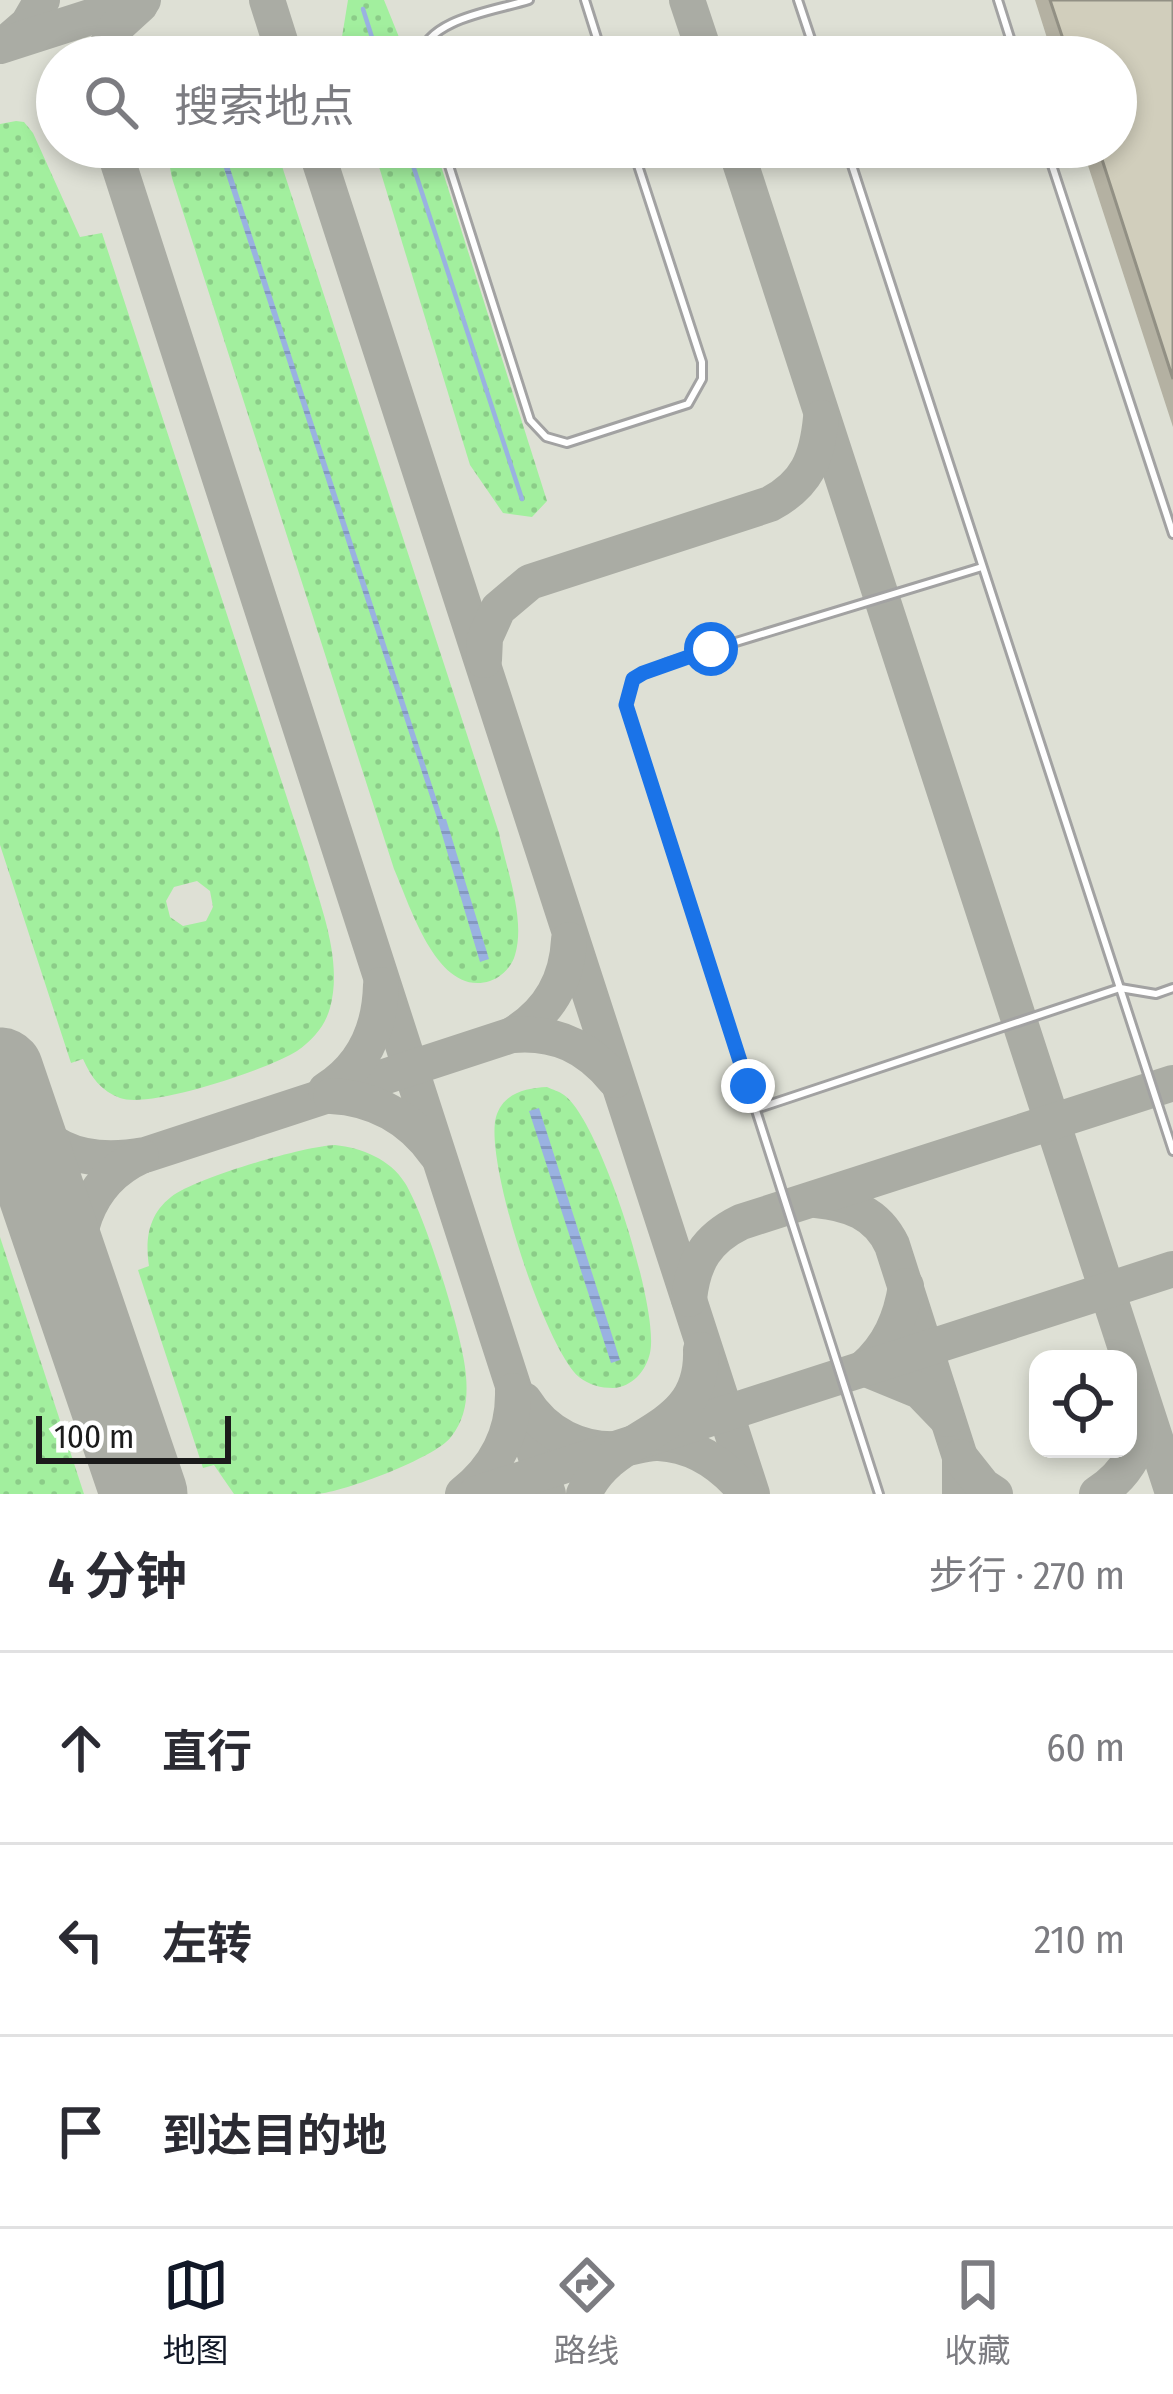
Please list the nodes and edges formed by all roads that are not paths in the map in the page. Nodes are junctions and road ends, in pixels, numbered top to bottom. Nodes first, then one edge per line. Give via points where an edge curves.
1 (529, 0) edge
2 (585, 0) edge
3 (798, 0) edge
4 (998, 0) edge
5 (430, 36) edge
6 (596, 36) edge
7 (810, 36) edge
8 (1009, 36) edge
9 (450, 168) edge
10 (639, 168) edge
11 (853, 168) edge
12 (1053, 168) edge
13 (1173, 499) edge
14 (1162, 502) junction
15 (1173, 512) edge
16 (1173, 534) edge
17 (982, 567) junction
18 (1120, 988) junction
19 (1173, 988) edge
20 (756, 1109) junction
21 (1173, 1151) edge
22 (879, 1494) edge

1 - 5 lane
2 - 6 lane
3 - 7 lane
4 - 8 lane
9 - 10 lane via 530,420 567,443 688,404 703,379
11 - 17 lane
12 - 14 lane
13 - 14 lane
14 - 15 lane
14 - 16 lane
17 - 18 lane
17 - 20 lane via 667,663 628,691 629,720
18 - 19 lane
18 - 20 lane
18 - 21 lane
20 - 22 lane

